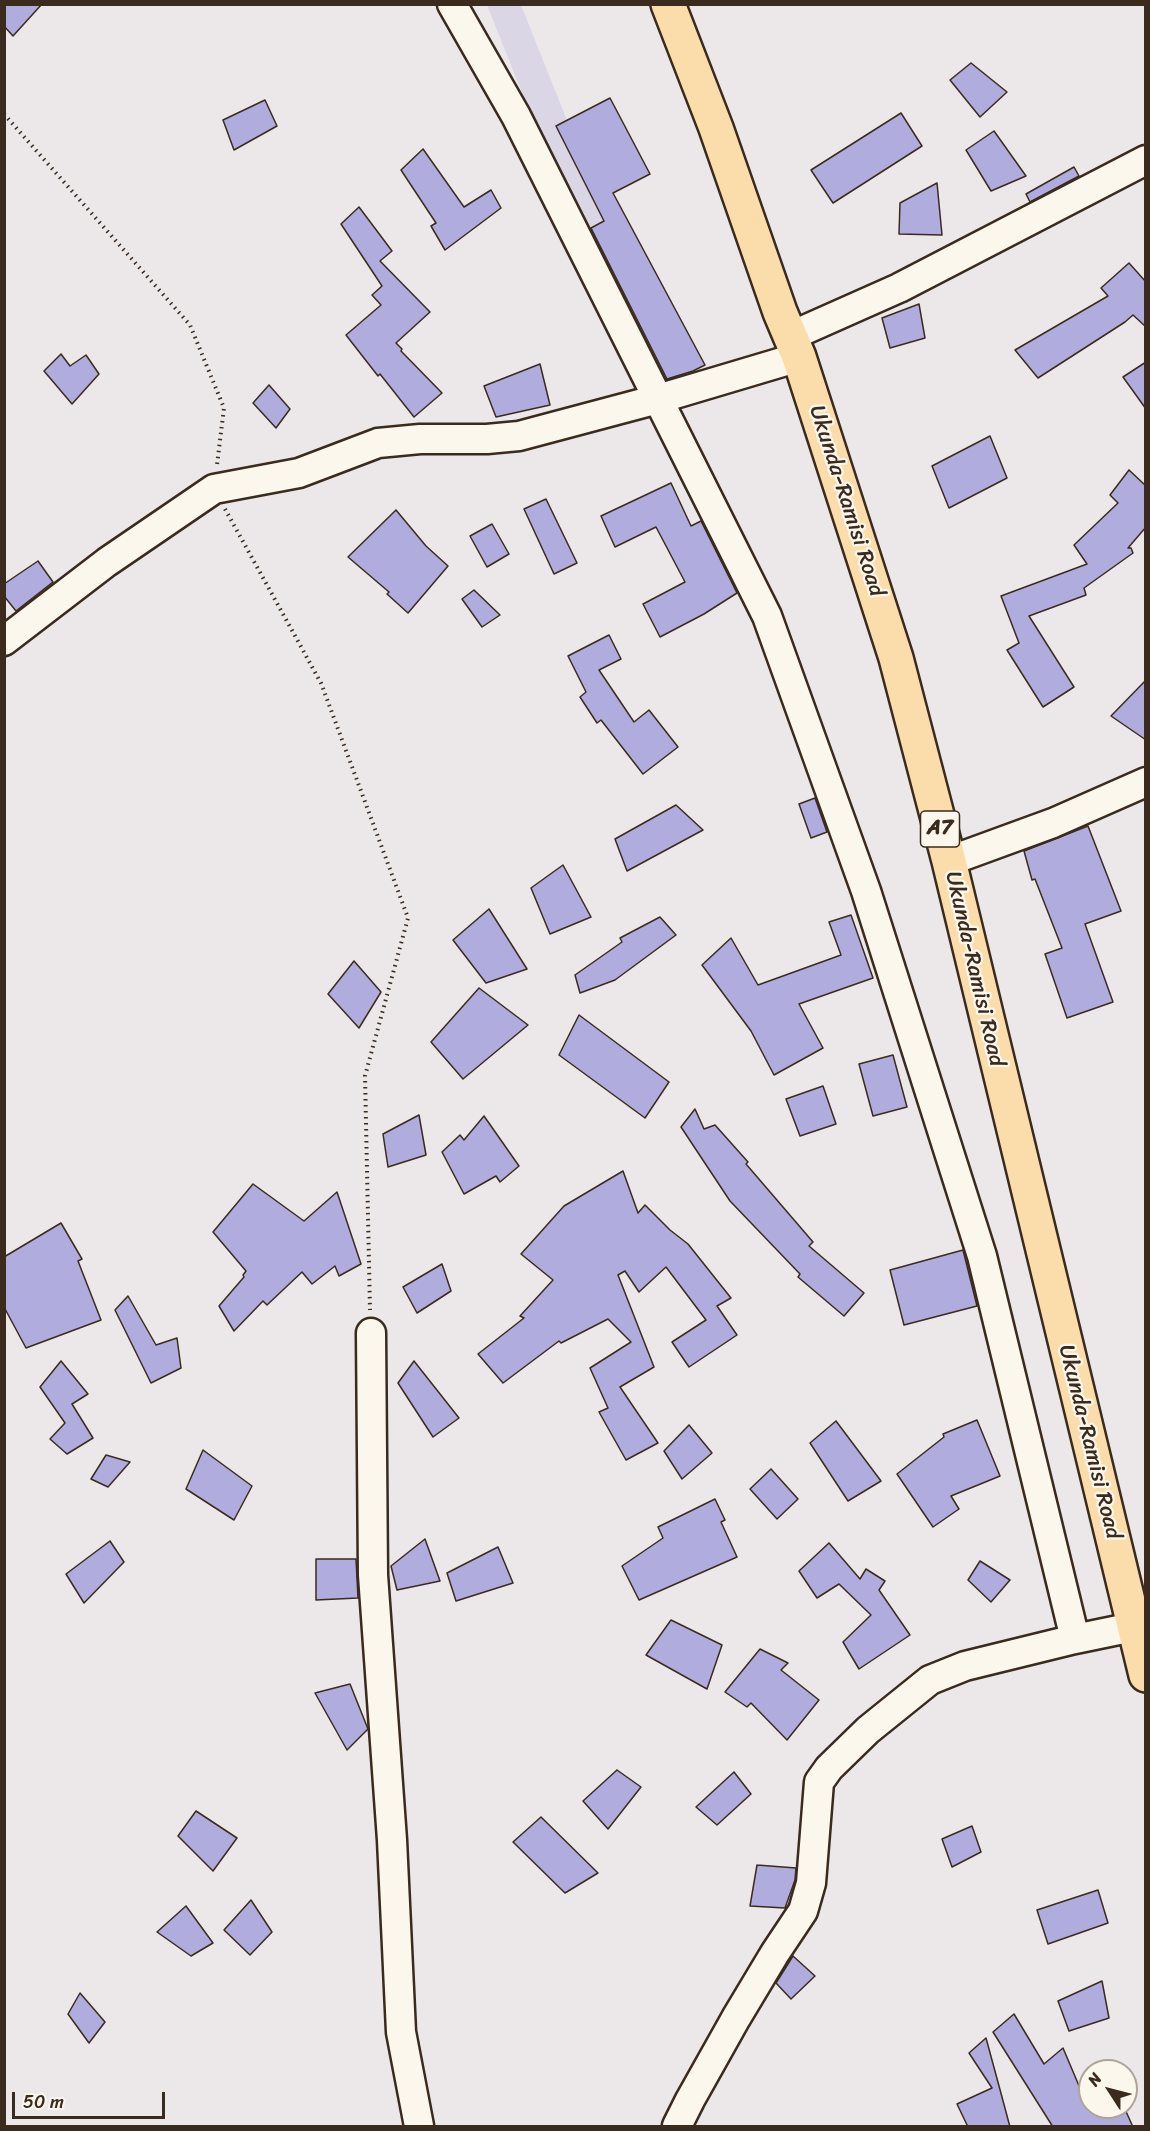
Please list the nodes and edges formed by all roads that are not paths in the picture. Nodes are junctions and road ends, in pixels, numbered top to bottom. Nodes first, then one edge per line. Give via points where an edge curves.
1 (452, 4) edge
2 (668, 4) edge
3 (1146, 160) edge
4 (795, 346) junction
5 (658, 399) junction
6 (4, 641) edge
7 (1146, 782) edge
8 (949, 861) junction
9 (371, 1333) road end
10 (1133, 1627) junction
11 (1075, 1639) junction
12 (1146, 1675) edge
13 (419, 2127) edge
14 (678, 2127) edge

1 - 5 street via 516,116
2 - 4 highway, Ukunda-Ramisi Road / A7
3 - 4 street
4 - 5 street
4 - 8 highway, Ukunda-Ramisi Road / A7 via 896,658
5 - 6 street via 519,436 378,443 299,472 214,489 107,562
5 - 11 street via 766,616 866,891 982,1256
7 - 8 street via 1053,823
8 - 10 highway, Ukunda-Ramisi Road / A7
9 - 13 street via 373,1575 401,2032
10 - 11 street
10 - 12 highway, Ukunda-Ramisi Road / A7
11 - 14 street via 965,1666 930,1680 868,1730 829,1768 819,1782 811,1883 803,1911 736,2018

